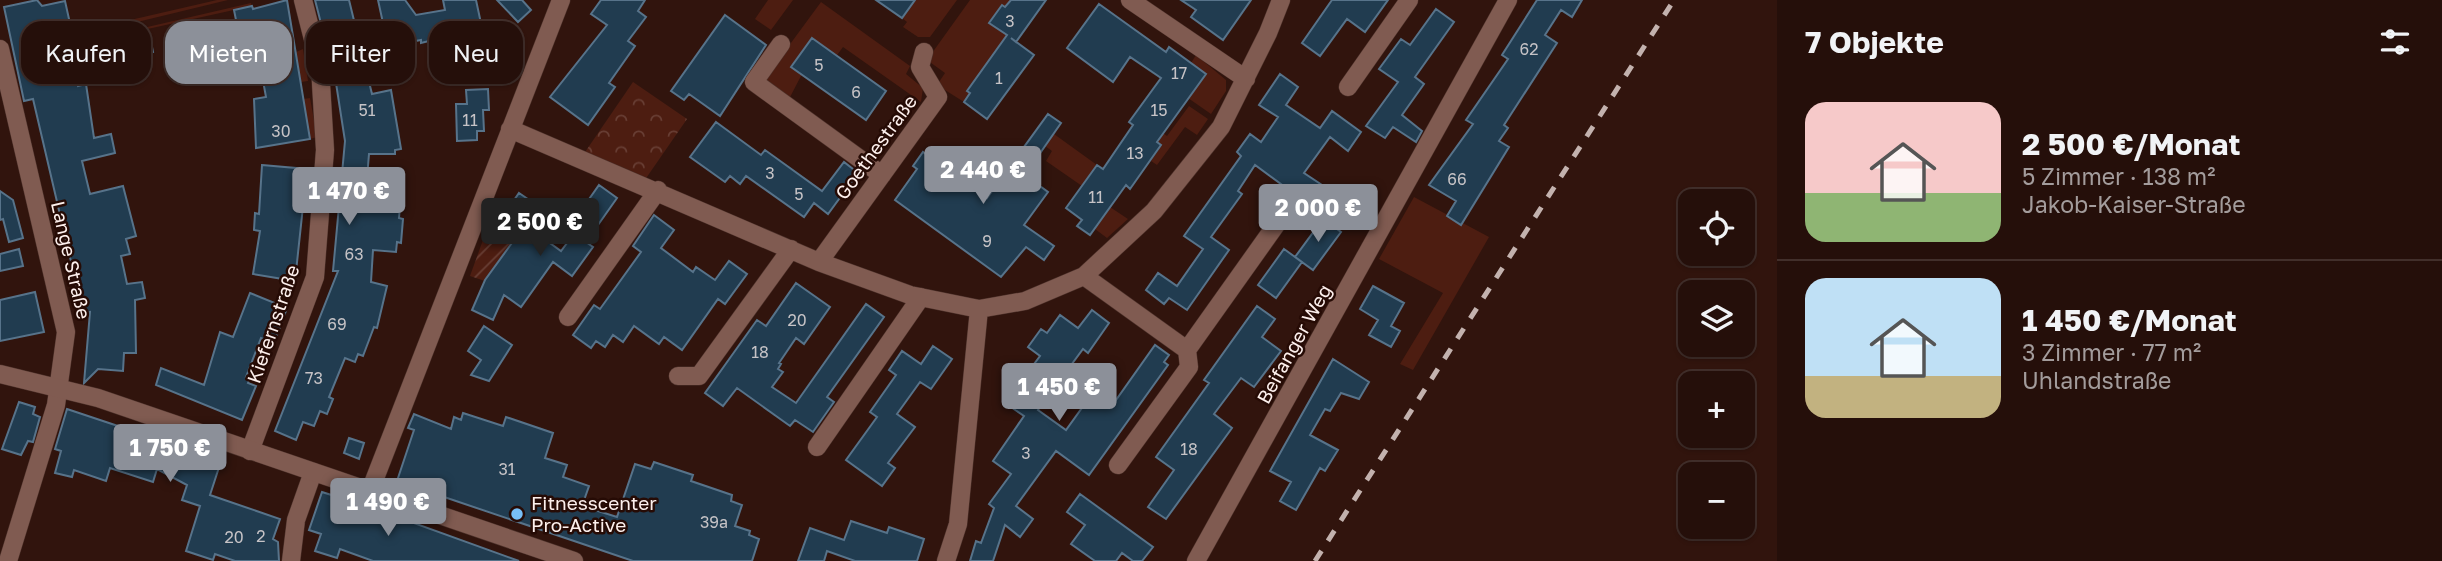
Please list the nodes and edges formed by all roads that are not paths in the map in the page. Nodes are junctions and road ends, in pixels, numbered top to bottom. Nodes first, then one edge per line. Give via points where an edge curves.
1 (303, 0) edge
2 (561, 0) edge
3 (1130, 0) edge
4 (1281, 0) edge
5 (1409, 0) edge
6 (1507, 0) edge
7 (781, 44) dead end
8 (0, 49) edge
9 (924, 52) dead end
10 (1246, 79) junction
11 (1348, 87) dead end
12 (510, 129) junction
13 (882, 175) junction
14 (658, 190) junction
15 (1288, 208) dead end
16 (791, 249) junction
17 (819, 262) junction
18 (1084, 276) junction
19 (921, 298) junction
20 (979, 309) junction
21 (568, 317) dead end
22 (1187, 349) junction
23 (0, 374) edge
24 (678, 376) dead end
25 (60, 387) junction
26 (817, 447) dead end
27 (250, 450) junction
28 (1118, 465) dead end
29 (313, 472) junction
30 (370, 491) junction
31 (8, 561) edge
32 (291, 561) edge
33 (574, 561) edge
34 (946, 561) edge
35 (1196, 561) edge

1 - 27 street, Kiefernstraße via 320,67 325,150 315,277
2 - 12 street
3 - 10 street
4 - 10 street
5 - 11 street
6 - 35 street, Beifanger Weg
7 - 13 street via 754,82
8 - 25 street, Lange Straße via 66,332
9 - 13 street, Goethestraße via 920,67 938,97
10 - 18 street via 1221,127 1154,211
12 - 14 street
12 - 30 street
13 - 17 street, Goethestraße
14 - 16 street
14 - 21 street
15 - 22 street
16 - 17 street
16 - 24 street via 699,376
17 - 19 street
18 - 20 street via 1025,301
18 - 22 street
19 - 20 street
19 - 26 street
20 - 34 street via 958,524
22 - 28 street via 1189,367
23 - 25 street
25 - 27 street
25 - 31 street, Lange Straße
27 - 29 street
29 - 30 street
29 - 32 street via 296,520
30 - 33 street

